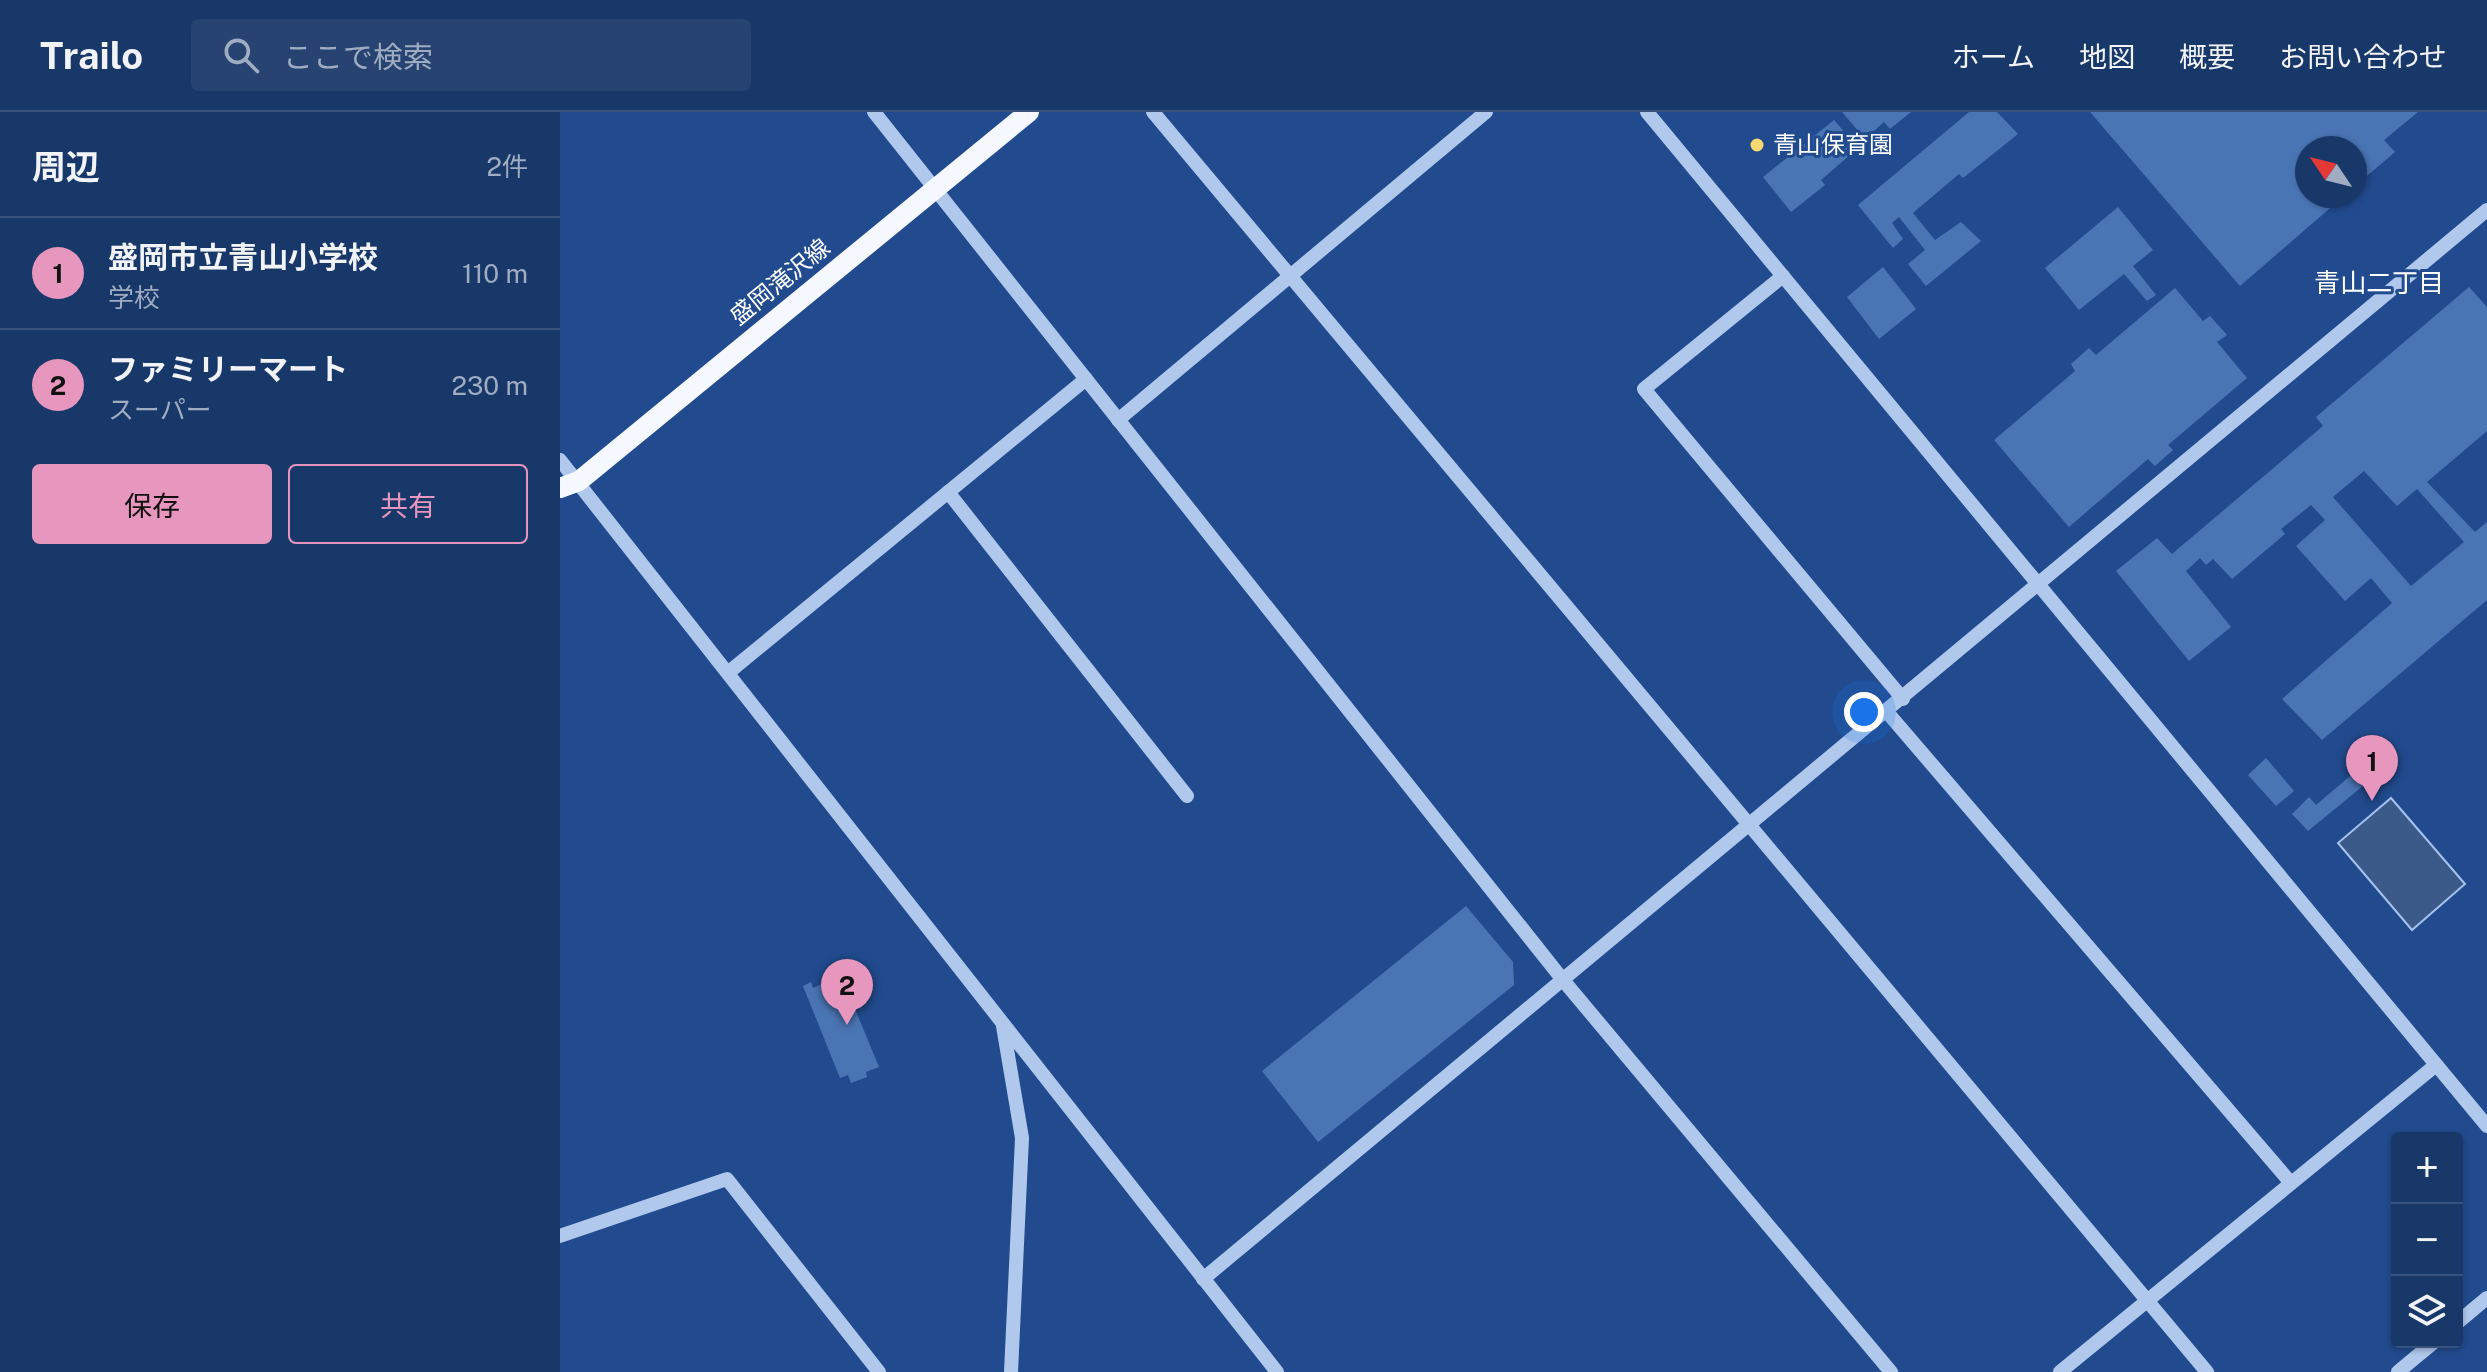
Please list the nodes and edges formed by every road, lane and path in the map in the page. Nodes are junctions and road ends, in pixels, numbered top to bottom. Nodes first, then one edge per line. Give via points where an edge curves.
1 (874, 112) edge
2 (1029, 112) edge
3 (1153, 112) edge
4 (1486, 112) edge
5 (1647, 112) edge
6 (935, 189) junction
7 (2487, 210) edge
8 (1290, 276) junction
9 (1783, 276) junction
10 (1086, 379) junction
11 (1118, 420) junction
12 (560, 460) edge
13 (569, 484) edge
14 (948, 492) junction
15 (2039, 585) junction
16 (729, 672) junction
17 (1903, 699) junction
18 (1887, 712) junction
19 (1187, 796) dead end
20 (1750, 826) junction
21 (1563, 980) junction
22 (1002, 1022) junction
23 (2436, 1065) junction
24 (2487, 1126) edge
25 (2291, 1183) junction
26 (560, 1236) edge
27 (1203, 1279) junction
28 (2487, 1298) edge
29 (2147, 1301) junction
30 (2463, 1318) edge
31 (2427, 1348) edge
32 (879, 1372) edge
33 (1011, 1372) edge
34 (1277, 1372) edge
35 (1891, 1372) edge
36 (2060, 1372) edge
37 (2207, 1372) edge
38 (2398, 1372) edge

1 - 6 street
2 - 6 main road, 盛岡滝沢線
3 - 8 street
4 - 8 street
5 - 9 street
6 - 10 street
6 - 13 main road, 盛岡滝沢線
7 - 15 street
8 - 11 street
8 - 20 street
9 - 15 street
9 - 17 street via 1644,389
10 - 11 street
10 - 14 street
11 - 21 street
12 - 13 street
13 - 16 street
14 - 16 street
14 - 19 street
15 - 17 street
15 - 23 street
16 - 22 street
17 - 18 street
18 - 20 street
18 - 25 street
20 - 21 street
20 - 29 street
21 - 27 street
21 - 35 street
22 - 27 street
22 - 33 street via 1022,1138
23 - 24 street
23 - 25 street
25 - 29 street
26 - 32 street via 727,1179
27 - 34 street
28 - 30 street
29 - 36 street
29 - 37 street
31 - 38 street

